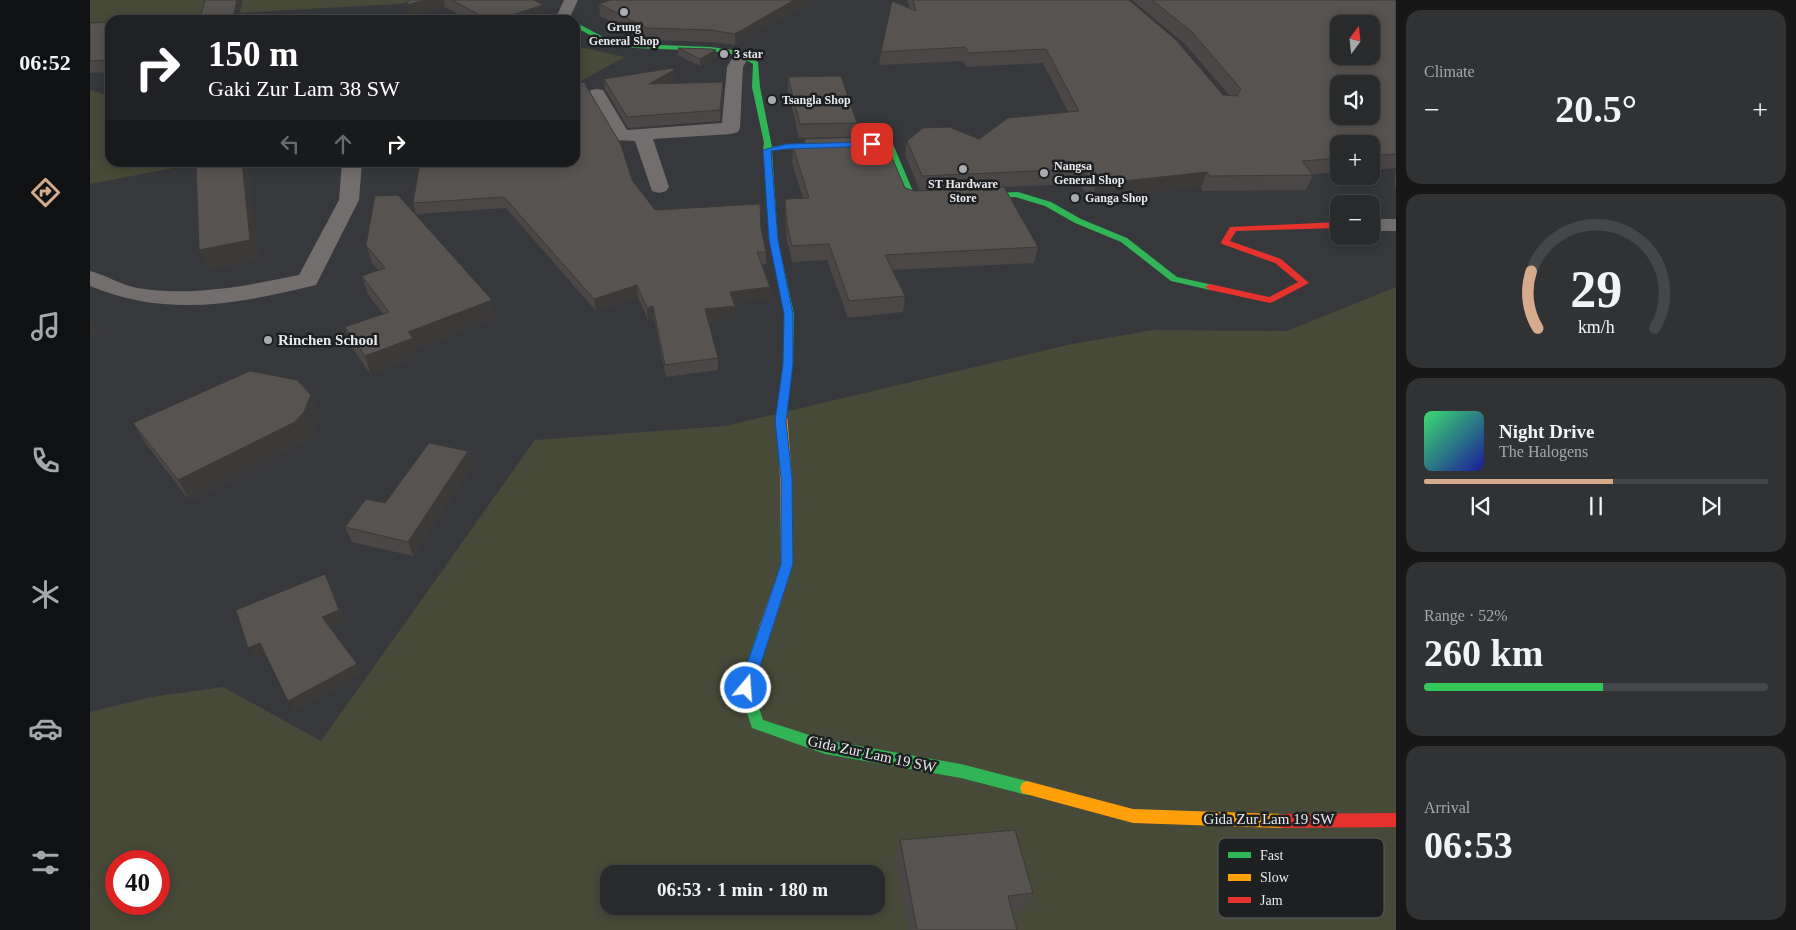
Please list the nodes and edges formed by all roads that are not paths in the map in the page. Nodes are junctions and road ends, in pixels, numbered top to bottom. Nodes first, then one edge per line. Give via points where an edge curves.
1 (572, 0) edge
2 (568, 15) edge
3 (580, 27) edge
4 (742, 55) junction
5 (597, 94) dead end
6 (642, 134) junction
7 (767, 150) junction
8 (352, 167) edge
9 (659, 187) dead end
10 (1330, 225) edge
11 (1380, 225) edge
12 (1396, 225) edge
13 (90, 278) edge
14 (1396, 820) edge

1 - 2 street
3 - 4 street via 605,41 635,46 711,49 740,52
4 - 6 street via 735,67 731,128
4 - 7 street, Gida Zur Lam 19 SW via 756,63 756,87
5 - 6 street via 621,136
6 - 9 street
7 - 10 street via 787,146 889,144 912,199 1015,194 1048,204 1078,221 1124,240 1174,279 1270,300 1304,283 1278,261 1225,242 1233,229
7 - 14 street, Gida Zur Lam 19 SW via 774,240 789,314 788,364 781,421 786,478 787,564 746,688 757,724 825,747 961,771 1133,816 1254,821
8 - 13 street via 349,200 308,280 240,295 180,298 132,294
11 - 12 street

